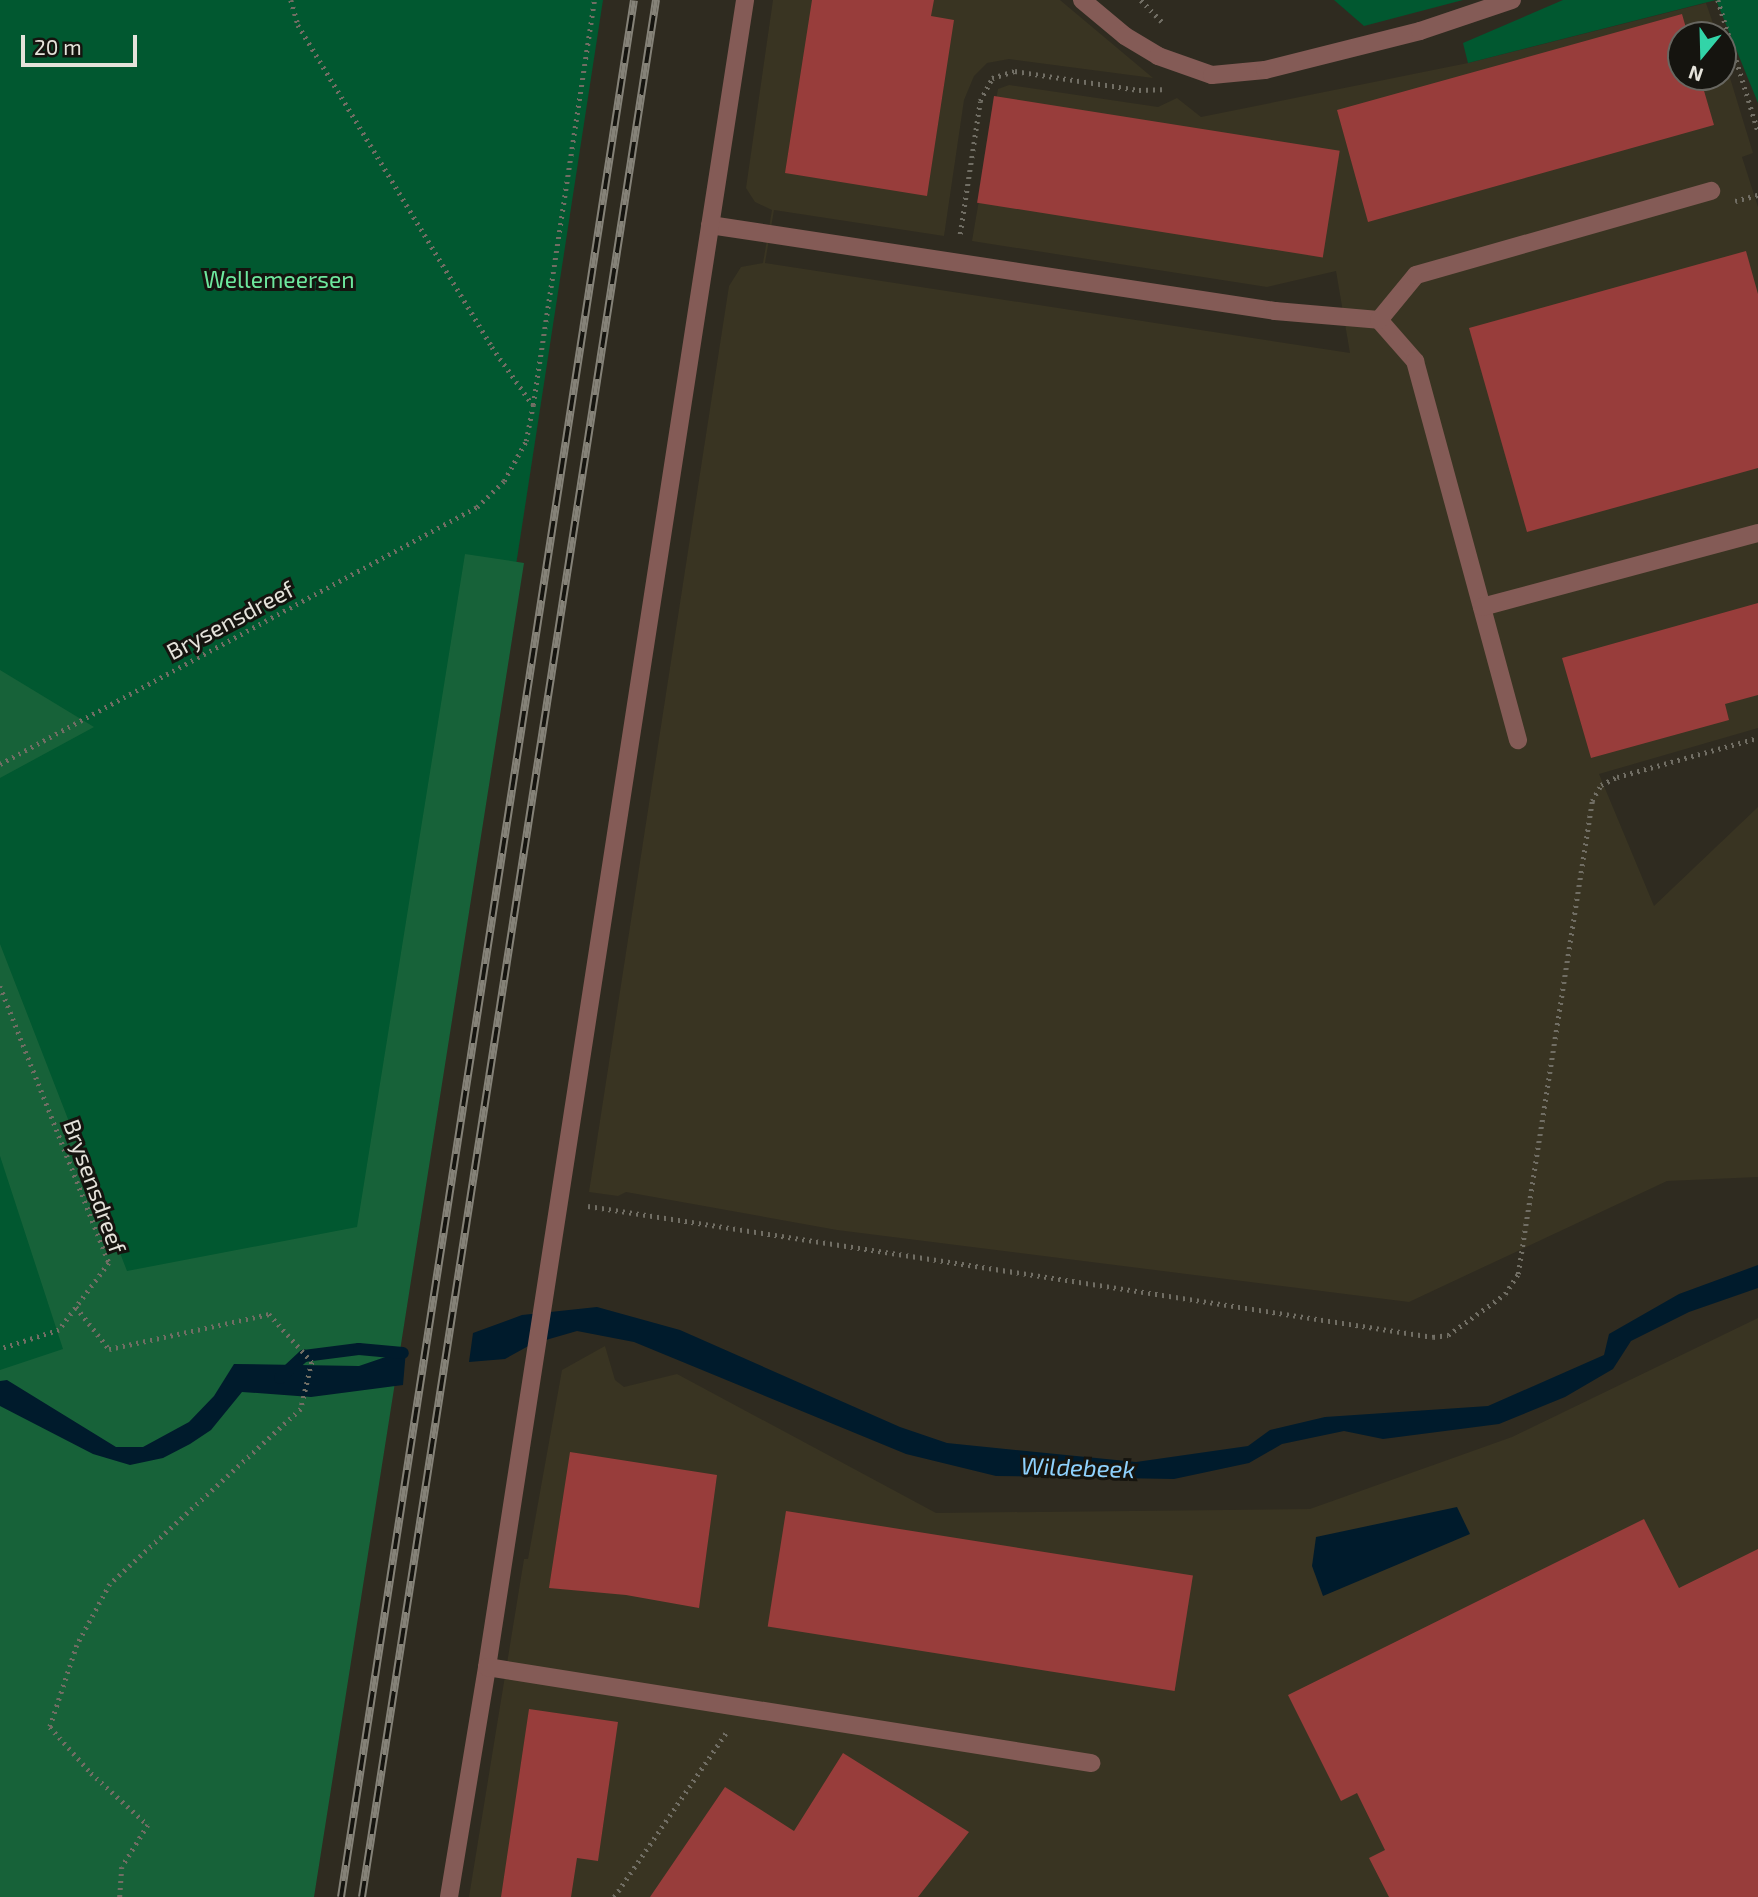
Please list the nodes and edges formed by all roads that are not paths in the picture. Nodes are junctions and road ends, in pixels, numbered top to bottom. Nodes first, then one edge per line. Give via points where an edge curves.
1 (745, 0) edge
2 (1082, 0) edge
3 (1511, 0) edge
4 (1711, 191) dead end
5 (710, 225) junction
6 (1379, 320) junction
7 (1758, 533) edge
8 (1482, 607) junction
9 (1518, 740) dead end
10 (487, 1667) junction
11 (1091, 1763) dead end
12 (449, 1897) edge

1 - 5 street
2 - 3 street via 1125,36 1212,75 1265,70 1420,31
4 - 6 street via 1416,275
5 - 6 street via 1275,311
5 - 10 street
6 - 8 street via 1415,360
7 - 8 street
8 - 9 street
10 - 11 street
10 - 12 street

